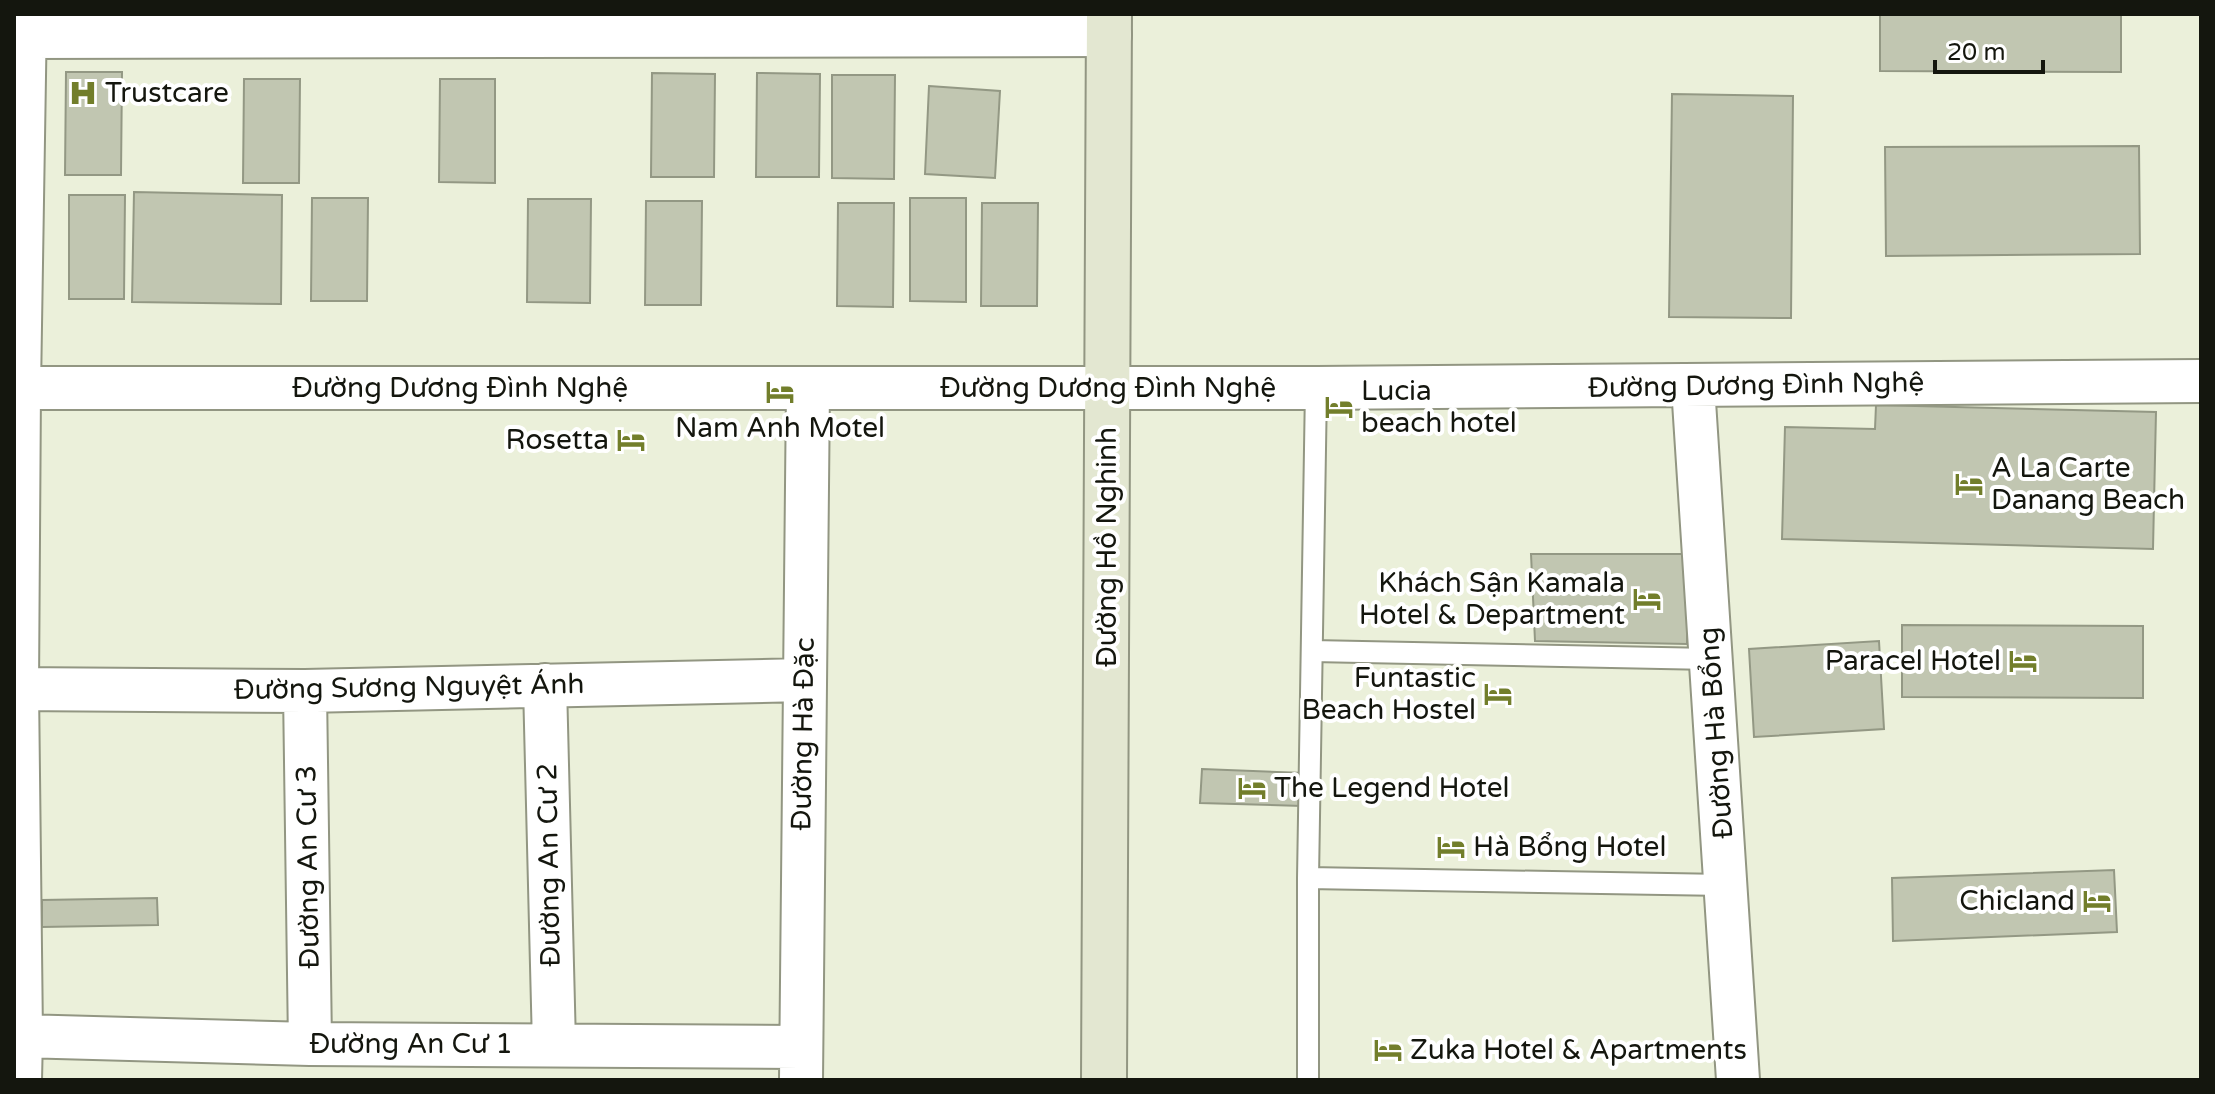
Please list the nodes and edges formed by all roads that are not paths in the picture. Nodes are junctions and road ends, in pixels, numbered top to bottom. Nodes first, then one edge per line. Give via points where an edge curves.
1 (1110, 24) edge
2 (25, 26) edge
3 (2201, 381) edge
4 (1693, 386) junction
5 (1108, 387) junction
6 (16, 388) edge
7 (808, 388) junction
8 (1316, 388) junction
9 (1312, 651) junction
10 (1711, 659) junction
11 (804, 680) junction
12 (545, 685) junction
13 (15, 688) edge
14 (305, 691) junction
15 (1308, 878) junction
16 (1725, 885) junction
17 (21, 1036) junction
18 (310, 1044) junction
19 (554, 1045) junction
20 (801, 1063) edge
21 (20, 1080) edge
22 (1104, 1080) edge
23 (1308, 1080) edge
24 (1738, 1080) edge

1 - 2 street
1 - 5 street, Đường Hồ Nghinh
2 - 6 street
3 - 4 street, Đường Dương Đình Nghệ
4 - 8 street, Đường Dương Đình Nghệ
4 - 10 street, Đường Hà Bổng
5 - 7 street, Đường Dương Đình Nghệ
5 - 8 street, Đường Dương Đình Nghệ
5 - 22 street, Đường Hồ Nghinh
6 - 7 street, Đường Dương Đình Nghệ
6 - 13 street
7 - 11 street, Đường Hà Đặc
8 - 9 lane
9 - 10 lane
9 - 15 lane
10 - 16 street, Đường Hà Bổng
11 - 12 street, Đường Sương Nguyệt Ánh
11 - 20 street, Đường Hà Đặc
12 - 14 street, Đường Sương Nguyệt Ánh
12 - 19 street, Đường An Cư 2
13 - 14 street, Đường Sương Nguyệt Ánh
13 - 17 street
14 - 18 street, Đường An Cư 3
15 - 16 lane
15 - 23 lane
16 - 24 street, Đường Hà Bổng
17 - 18 street, Đường An Cư 1
17 - 21 street
18 - 19 street, Đường An Cư 1
19 - 20 street, Đường An Cư 1

